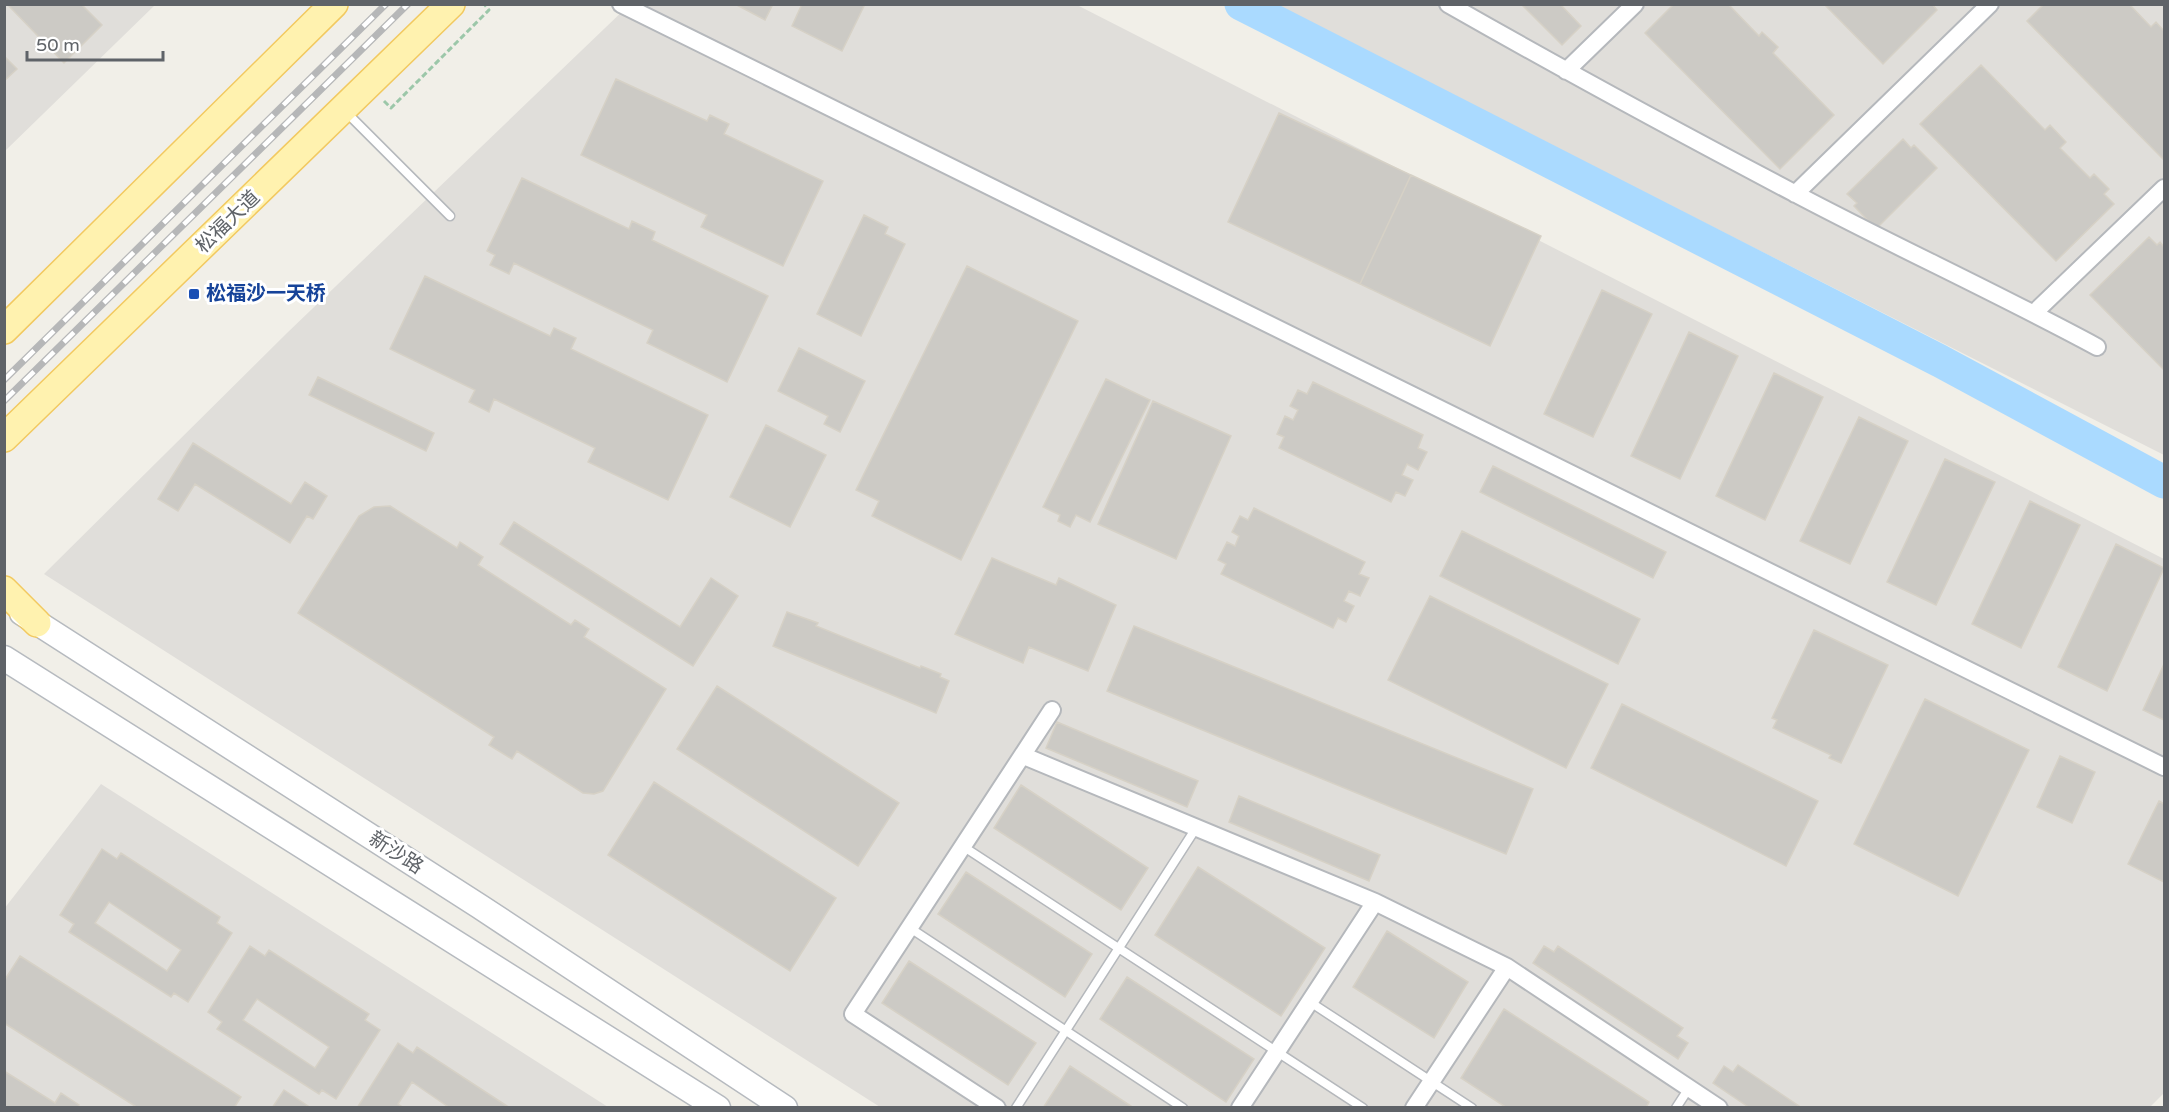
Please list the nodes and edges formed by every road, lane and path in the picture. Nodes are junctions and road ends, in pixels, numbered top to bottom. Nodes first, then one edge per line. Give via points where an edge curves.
1 (334, 4) edge
2 (484, 4) edge
3 (621, 4) edge
4 (1448, 4) edge
5 (1635, 4) edge
6 (1990, 4) edge
7 (451, 6) edge
8 (1566, 71) junction
9 (384, 101) dead end
10 (343, 109) junction
11 (2164, 188) edge
12 (1795, 194) junction
13 (450, 216) dead end
14 (2034, 313) junction
15 (4, 330) edge
16 (2097, 347) dead end
17 (4, 438) edge
18 (4, 590) edge
19 (4, 602) edge
20 (37, 622) junction
21 (4, 658) edge
22 (1052, 710) dead end
23 (1024, 756) junction
24 (2164, 767) edge
25 (1196, 828) junction
26 (964, 847) junction
27 (1375, 902) junction
28 (910, 928) junction
29 (1119, 948) junction
30 (1508, 967) junction
31 (1310, 1002) junction
32 (1066, 1030) junction
33 (1277, 1051) junction
34 (1431, 1081) junction
35 (1689, 1088) junction
36 (718, 1107) edge
37 (785, 1107) edge
38 (997, 1107) edge
39 (1016, 1107) edge
40 (1184, 1107) edge
41 (1240, 1107) edge
42 (1363, 1107) edge
43 (1414, 1107) edge
44 (1472, 1107) edge
45 (1676, 1107) edge
46 (1719, 1107) edge

1 - 15 main road
2 - 9 path via 489,10 391,108
3 - 24 street
4 - 8 street
5 - 8 street
6 - 12 street
7 - 10 main road, 松福大道
8 - 12 street
10 - 13 lane
10 - 17 main road, 松福大道
11 - 14 street
12 - 14 street
14 - 16 street
18 - 20 main road
19 - 20 main road, 新沙路
20 - 37 main road, 新沙路
21 - 36 main road
22 - 23 street
23 - 25 street
23 - 26 street
25 - 27 street
25 - 29 lane
26 - 28 street
26 - 29 lane
27 - 30 street
27 - 31 street
28 - 32 lane
28 - 38 street via 853,1014
29 - 32 lane
29 - 33 lane
30 - 34 street
30 - 35 street
31 - 33 street
31 - 34 lane
32 - 39 lane
32 - 40 lane
33 - 41 street
33 - 42 lane
34 - 43 street
34 - 44 lane
35 - 45 lane
35 - 46 street

